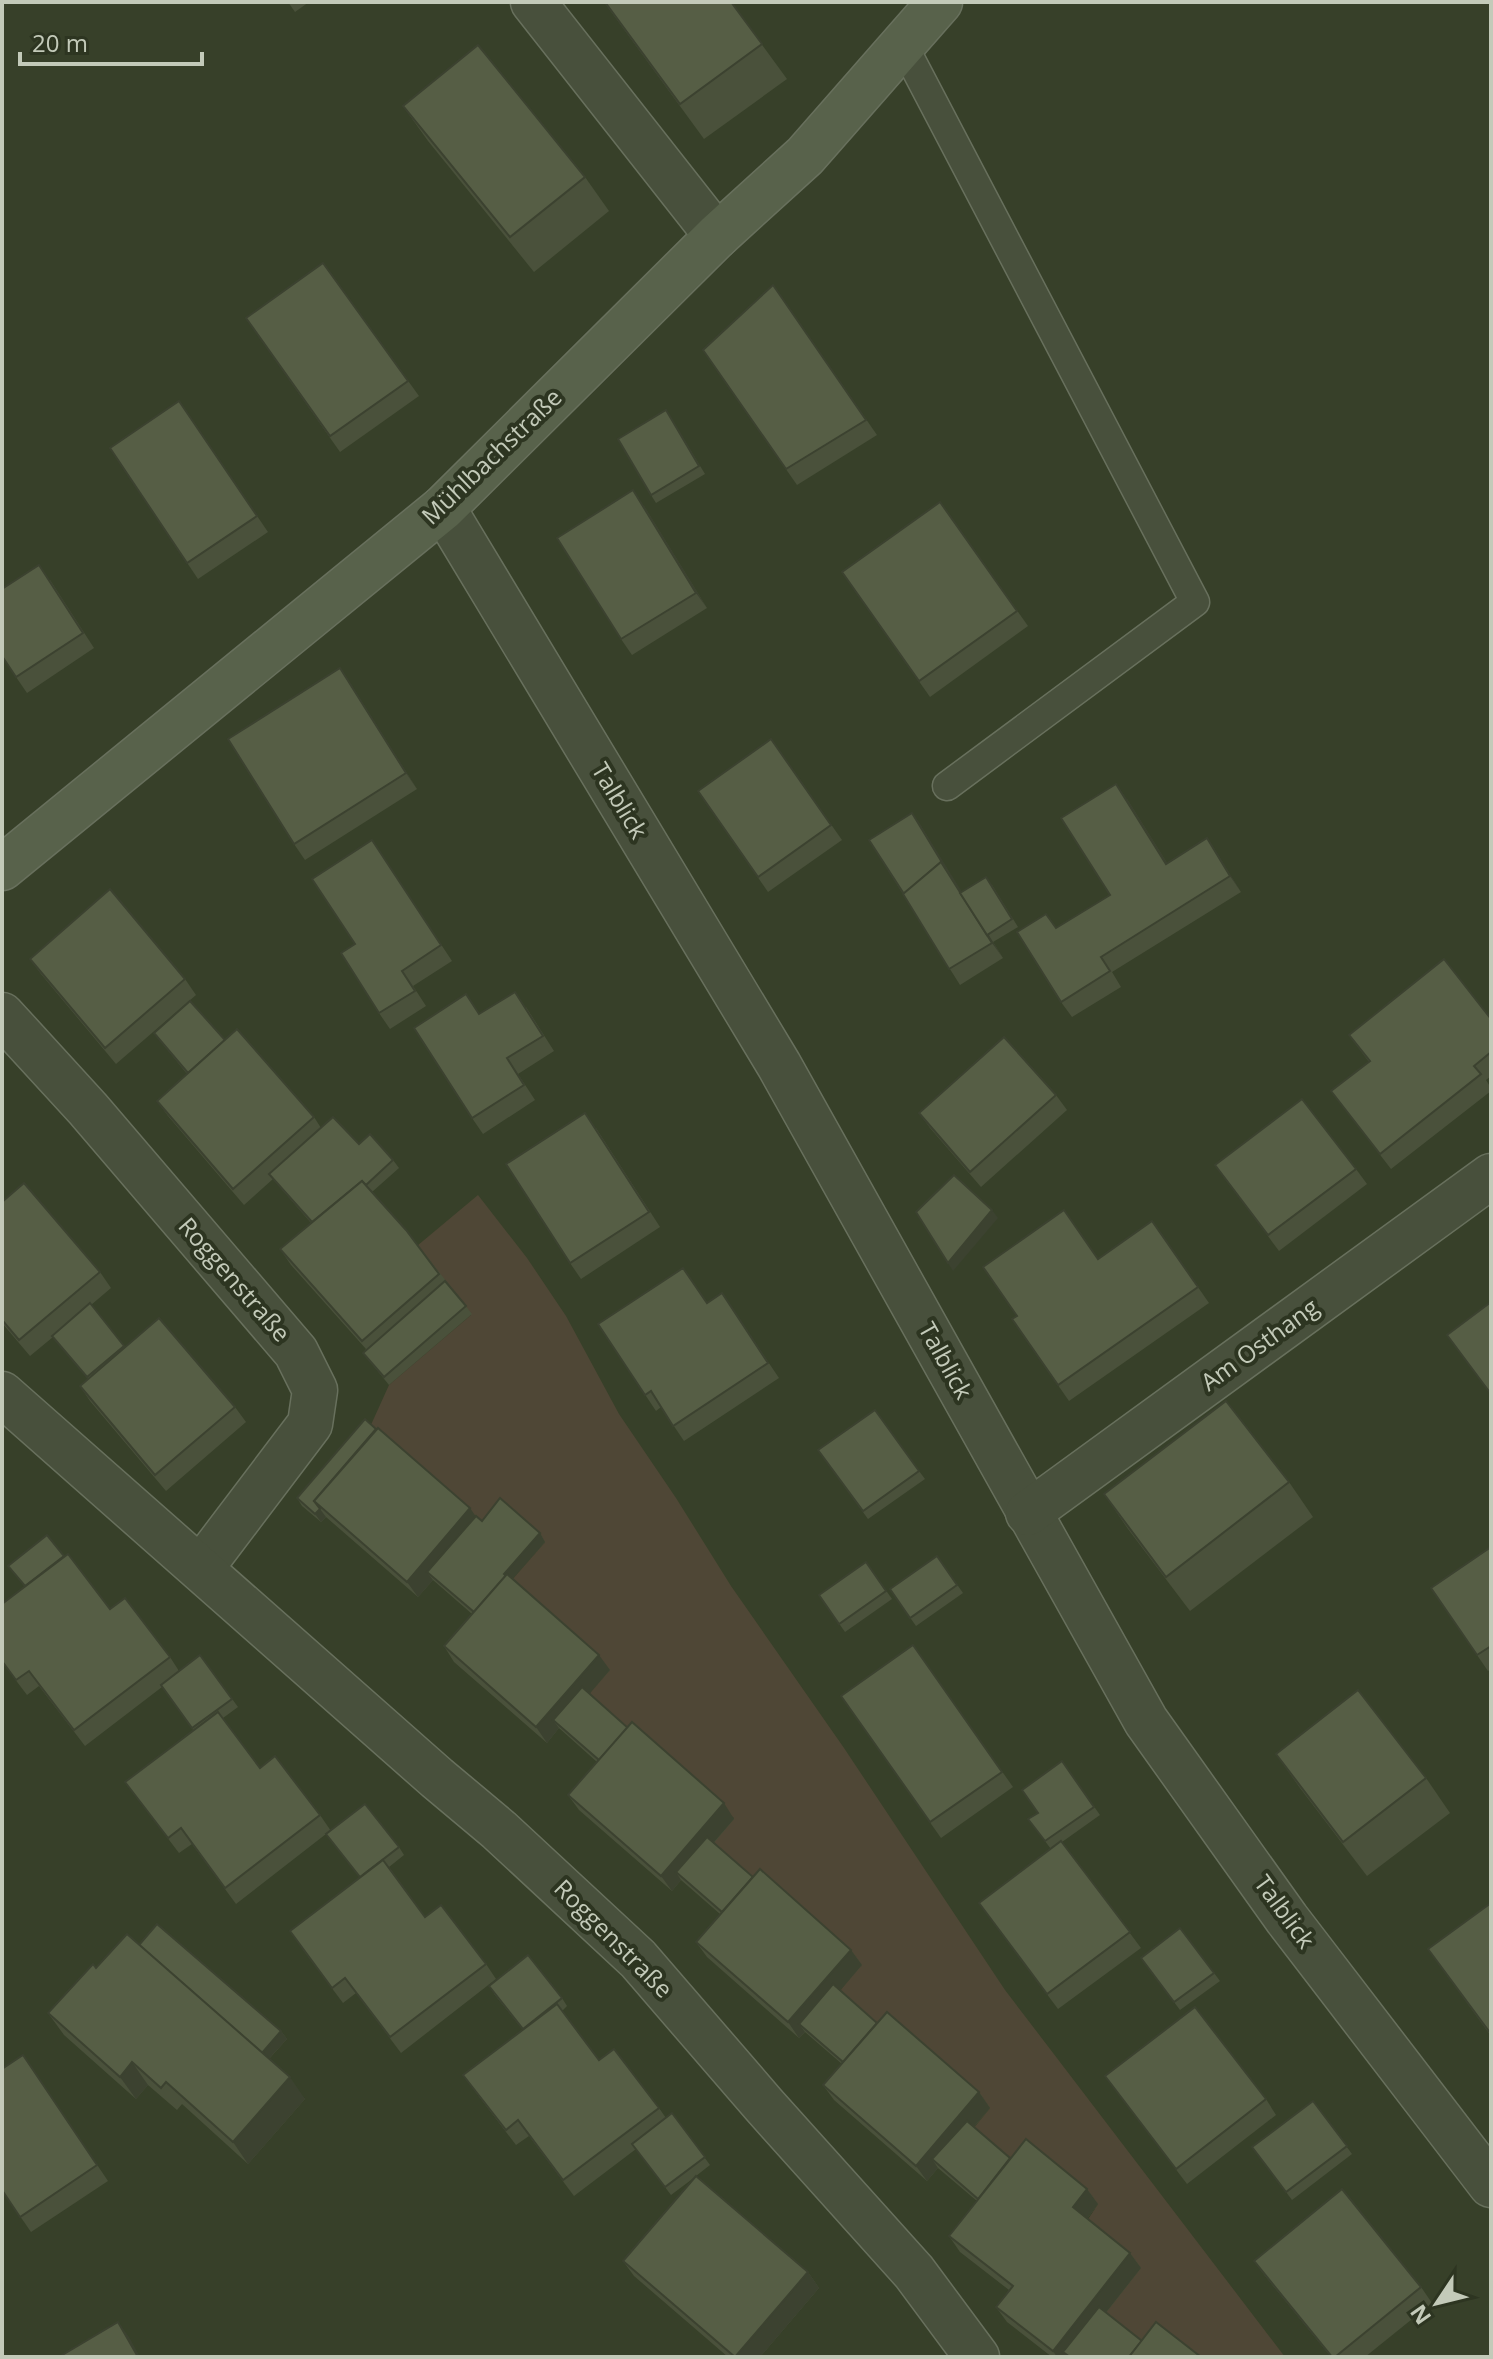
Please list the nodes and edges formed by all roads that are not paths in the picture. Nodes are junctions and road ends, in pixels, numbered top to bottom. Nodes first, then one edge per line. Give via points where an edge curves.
1 (533, 2) edge
2 (940, 2) edge
3 (903, 45) junction
4 (717, 236) junction
5 (443, 508) junction
6 (947, 786) dead end
7 (2, 868) edge
8 (2, 1015) edge
9 (1491, 1176) edge
10 (2, 1394) edge
11 (1028, 1513) junction
12 (201, 1568) junction
13 (1491, 2185) edge
14 (977, 2357) edge

1 - 4 street
2 - 3 street, Mühlbachstraße
3 - 4 street, Mühlbachstraße via 805,156
3 - 6 lane via 1195,602
4 - 5 street, Mühlbachstraße
5 - 7 street, Mühlbachstraße
5 - 11 street, Talblick via 844,1176
8 - 12 street, Roggenstraße via 296,1352 315,1390 310,1424
9 - 11 street, Am Osthang
10 - 12 street, Roggenstraße
11 - 13 street, Talblick via 1146,1721 1287,1919
12 - 14 street, Roggenstraße via 623,1943 914,2272

